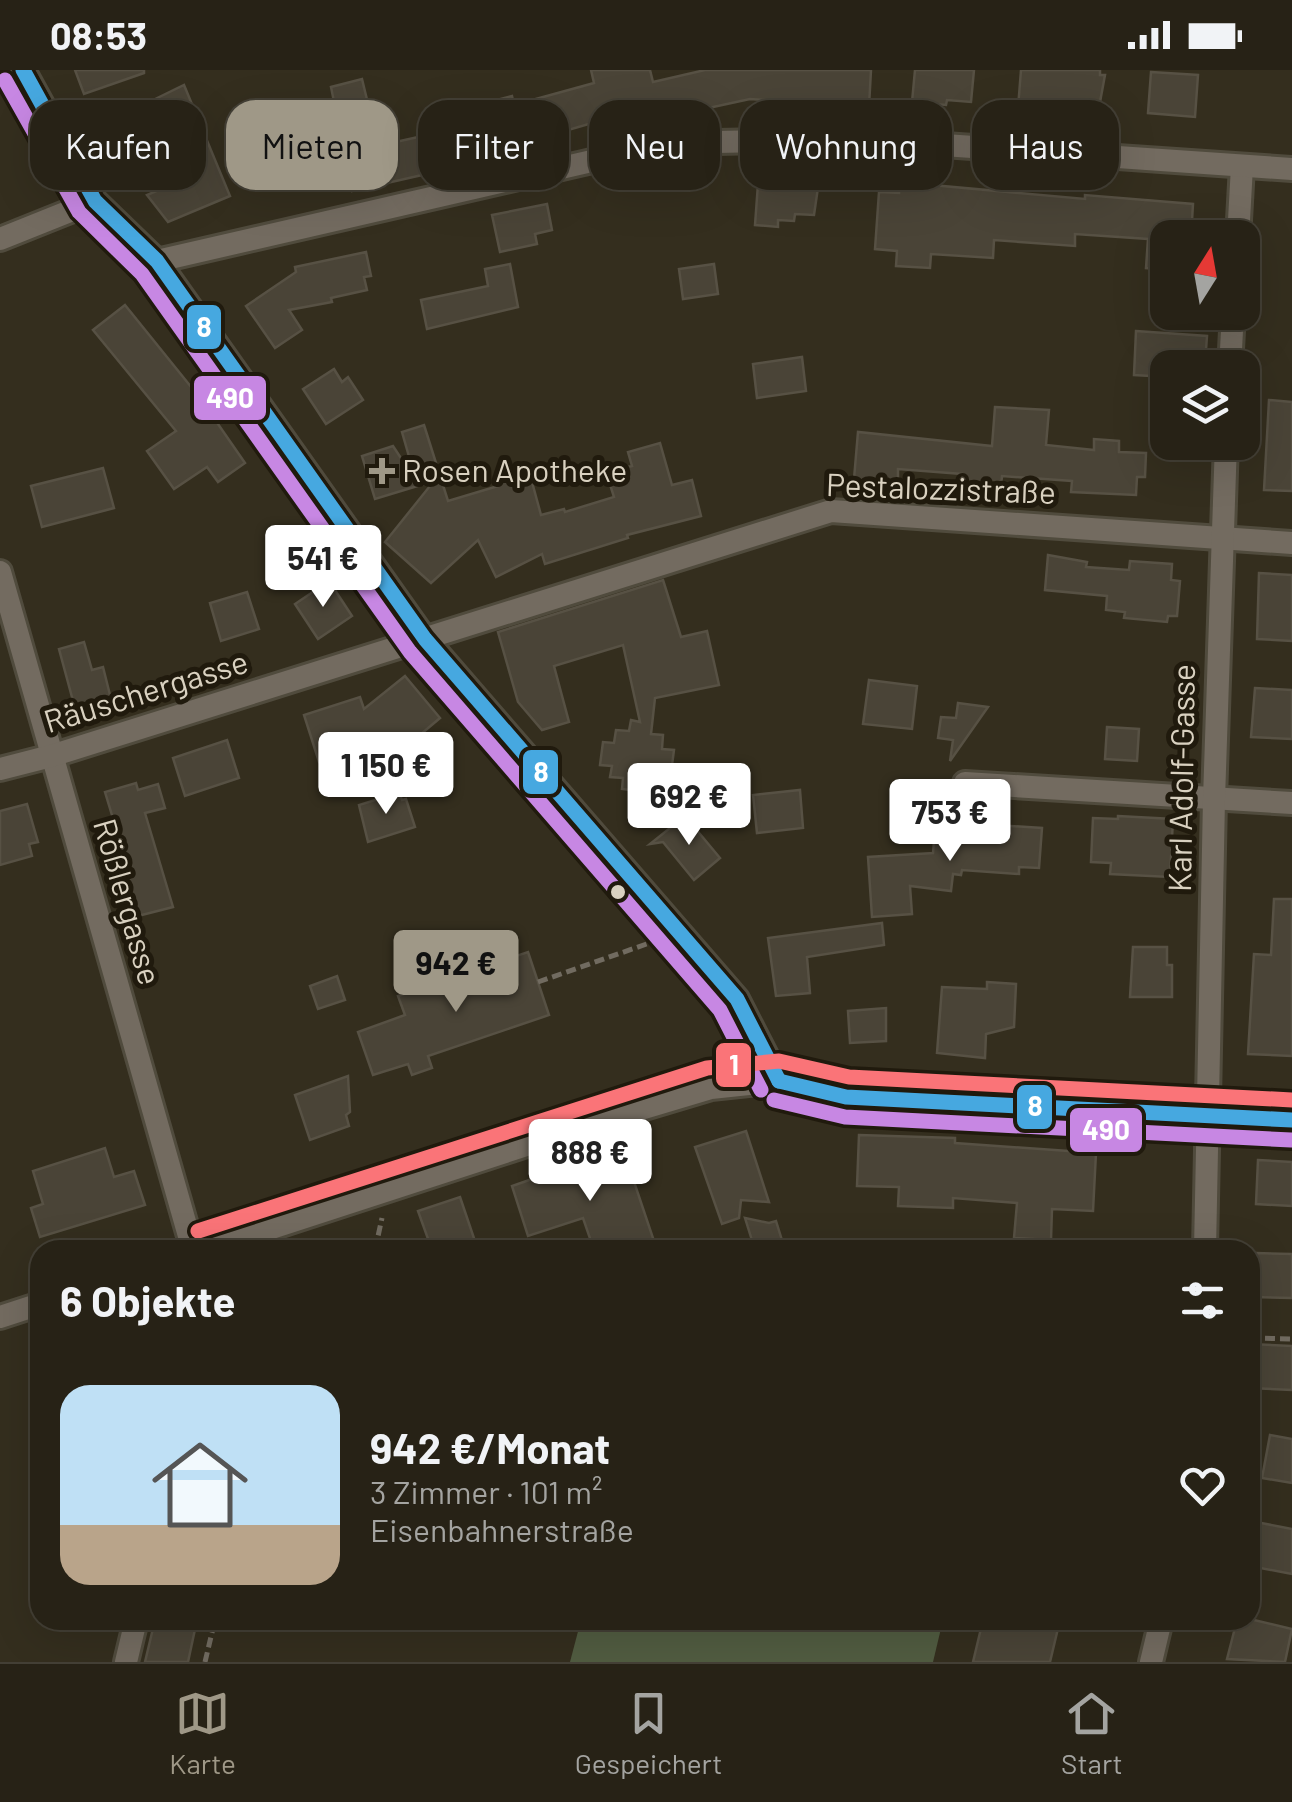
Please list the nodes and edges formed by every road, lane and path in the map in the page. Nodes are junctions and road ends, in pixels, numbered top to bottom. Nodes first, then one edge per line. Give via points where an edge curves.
1 (22, 70) edge
2 (1242, 166) junction
3 (1292, 169) edge
4 (95, 201) junction
5 (1239, 220) edge
6 (0, 240) edge
7 (156, 262) junction
8 (1225, 460) edge
9 (1220, 538) junction
10 (1292, 543) edge
11 (0, 572) edge
12 (426, 639) junction
13 (51, 756) junction
14 (0, 769) edge
15 (965, 783) dead end
16 (1214, 798) junction
17 (1292, 803) edge
18 (679, 932) junction
19 (538, 982) dead end
20 (778, 1082) junction
21 (1209, 1116) junction
22 (1292, 1120) edge
23 (190, 1240) edge
24 (240, 1240) edge
25 (1204, 1240) edge
26 (30, 1307) edge
27 (0, 1317) edge
28 (1260, 1338) edge
29 (1292, 1338) edge
30 (134, 1630) edge
31 (213, 1630) edge
32 (1158, 1630) edge
33 (126, 1662) edge
34 (205, 1662) edge
35 (1151, 1662) edge

1 - 4 street
2 - 3 street
2 - 5 street
2 - 7 street via 857,139 670,142
4 - 6 street
4 - 7 street
7 - 12 street
8 - 9 street, Karl Adolf-Gasse
9 - 10 street, Pestalozzistraße
9 - 12 street, Pestalozzistraße via 831,511
9 - 16 street, Karl Adolf-Gasse
11 - 13 street, Rößlergasse
12 - 13 street, Räuschergasse
12 - 18 street
13 - 14 street, Räuschergasse
13 - 23 street, Rößlergasse
15 - 16 street
16 - 17 street
16 - 21 street, Karl Adolf-Gasse
18 - 19 path
18 - 20 street via 737,999
20 - 21 street via 846,1098
20 - 24 street via 711,1088
21 - 22 street
21 - 25 street, Karl Adolf-Gasse
26 - 27 street
28 - 29 path
30 - 33 street
31 - 34 path
32 - 35 street

